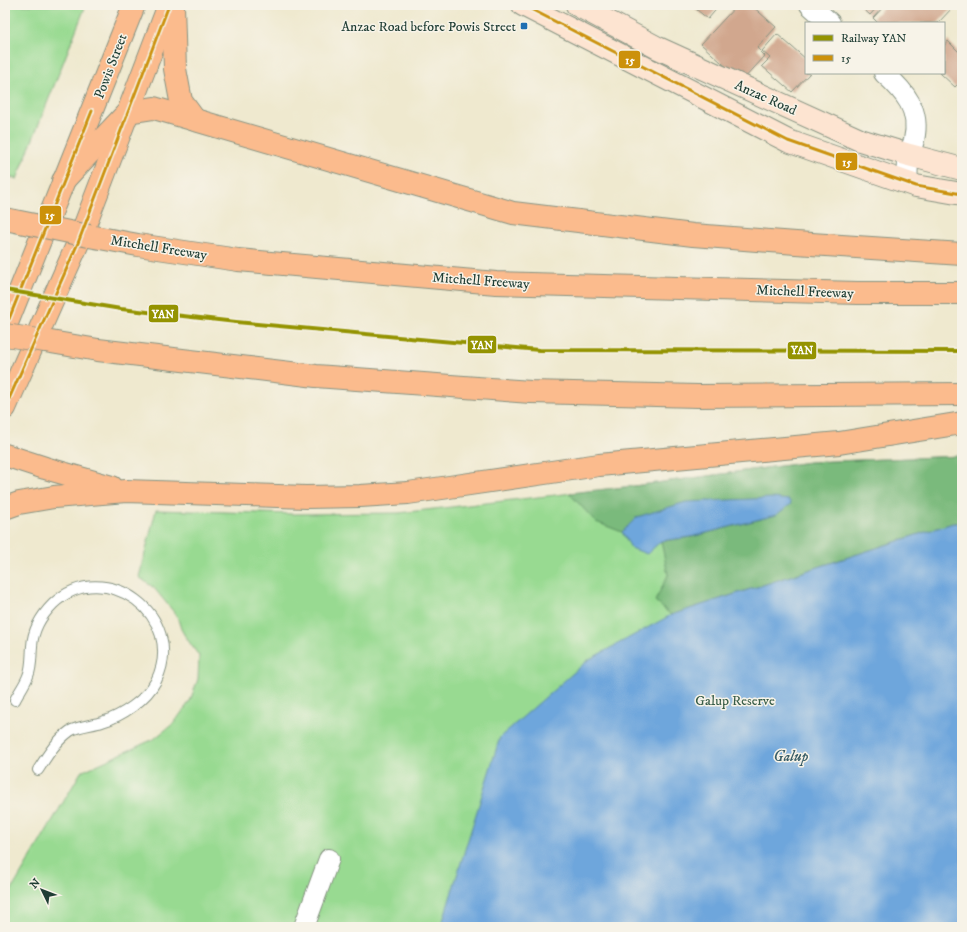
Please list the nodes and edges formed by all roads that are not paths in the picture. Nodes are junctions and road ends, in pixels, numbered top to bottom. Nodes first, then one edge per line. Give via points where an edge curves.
1 (134, 5) edge
2 (169, 5) edge
3 (173, 5) edge
4 (523, 5) edge
5 (577, 5) edge
6 (810, 5) edge
7 (829, 22) edge
8 (885, 74) edge
9 (128, 112) junction
10 (195, 120) junction
11 (909, 155) junction
12 (962, 169) edge
13 (63, 181) junction
14 (907, 183) junction
15 (962, 194) edge
16 (5, 219) edge
17 (962, 254) edge
18 (962, 293) edge
19 (5, 328) edge
20 (5, 335) edge
21 (962, 394) edge
22 (5, 408) edge
23 (962, 423) edge
24 (5, 455) edge
25 (126, 491) junction
26 (5, 508) edge
27 (15, 700) dead end
28 (38, 770) dead end
29 (328, 859) dead end
30 (304, 927) edge

1 - 13 main road, Powis Street
2 - 9 main road
3 - 10 main road via 176,76 181,101
4 - 14 main road, Anzac Road via 788,141
5 - 11 main road, Anzac Road via 658,48 853,137
6 - 7 street
8 - 11 street via 908,99 916,117 914,139
9 - 10 main road via 154,108
9 - 13 main road
9 - 22 main road via 78,243
10 - 17 main road via 512,213 693,235
11 - 12 main road, Anzac Road
11 - 14 street
13 - 19 main road, Powis Street
14 - 15 main road, Anzac Road
16 - 18 main road, Mitchell Freeway, bridge via 138,245 238,260 496,283 858,293
20 - 21 main road, bridge via 98,350 316,376 531,392 698,396
23 - 25 main road via 839,443 599,465 408,493 306,497
24 - 25 main road
25 - 26 main road via 54,497
27 - 28 lane via 28,676 36,629 44,614 65,595 82,588 115,589 140,603 156,623 161,637 162,660 155,682 145,697 132,708 103,722 71,730 55,745
29 - 30 street

